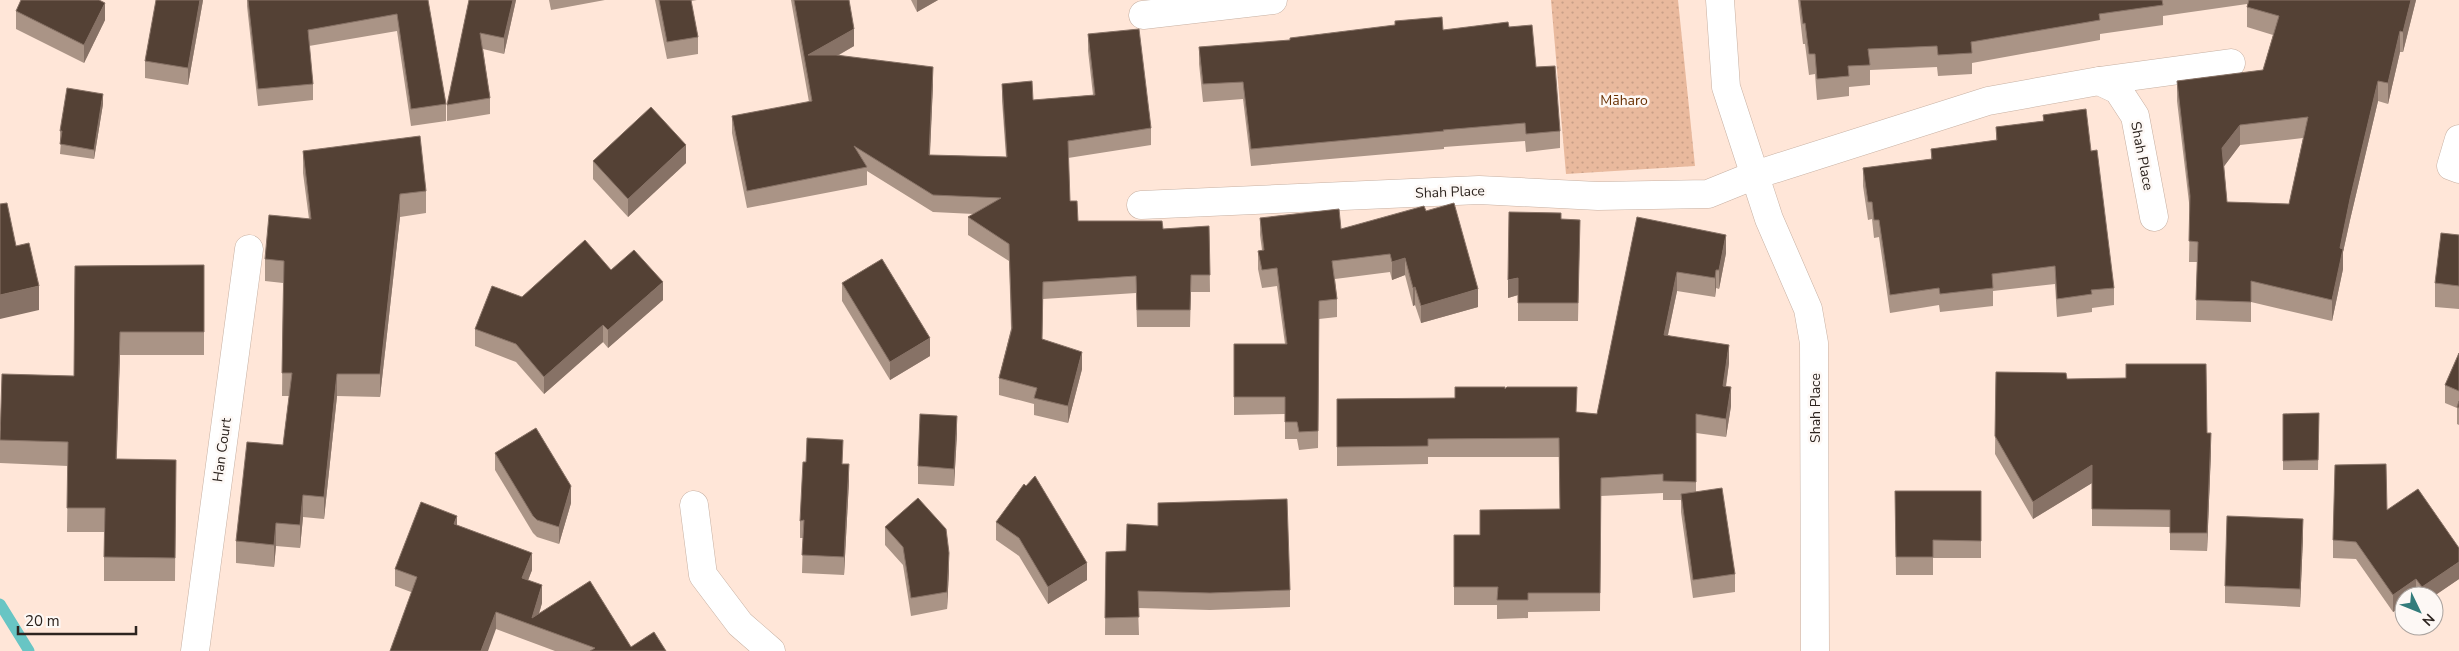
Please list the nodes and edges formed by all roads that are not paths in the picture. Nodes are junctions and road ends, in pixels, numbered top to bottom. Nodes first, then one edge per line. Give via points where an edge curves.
1 (1273, 0) edge
2 (1720, 0) edge
3 (1143, 15) dead end
4 (2231, 63) dead end
5 (2098, 81) junction
6 (2459, 138) edge
7 (2459, 170) edge
8 (1755, 176) junction
9 (1141, 205) dead end
10 (2154, 217) dead end
11 (249, 249) dead end
12 (694, 505) dead end
13 (195, 651) edge
14 (771, 651) edge
15 (1815, 651) edge

1 - 3 street
2 - 8 street, Shah Place via 1726,87
4 - 5 street, Shah Place
5 - 8 street, Shah Place via 1988,102
5 - 10 street, Shah Place via 2118,90 2135,116
6 - 7 street via 2451,166
8 - 9 street, Shah Place via 1708,194 1598,196 1479,190
8 - 15 street, Shah Place via 1769,220 1808,310 1814,343
11 - 13 street, Han Court
12 - 14 street via 703,575 740,624

